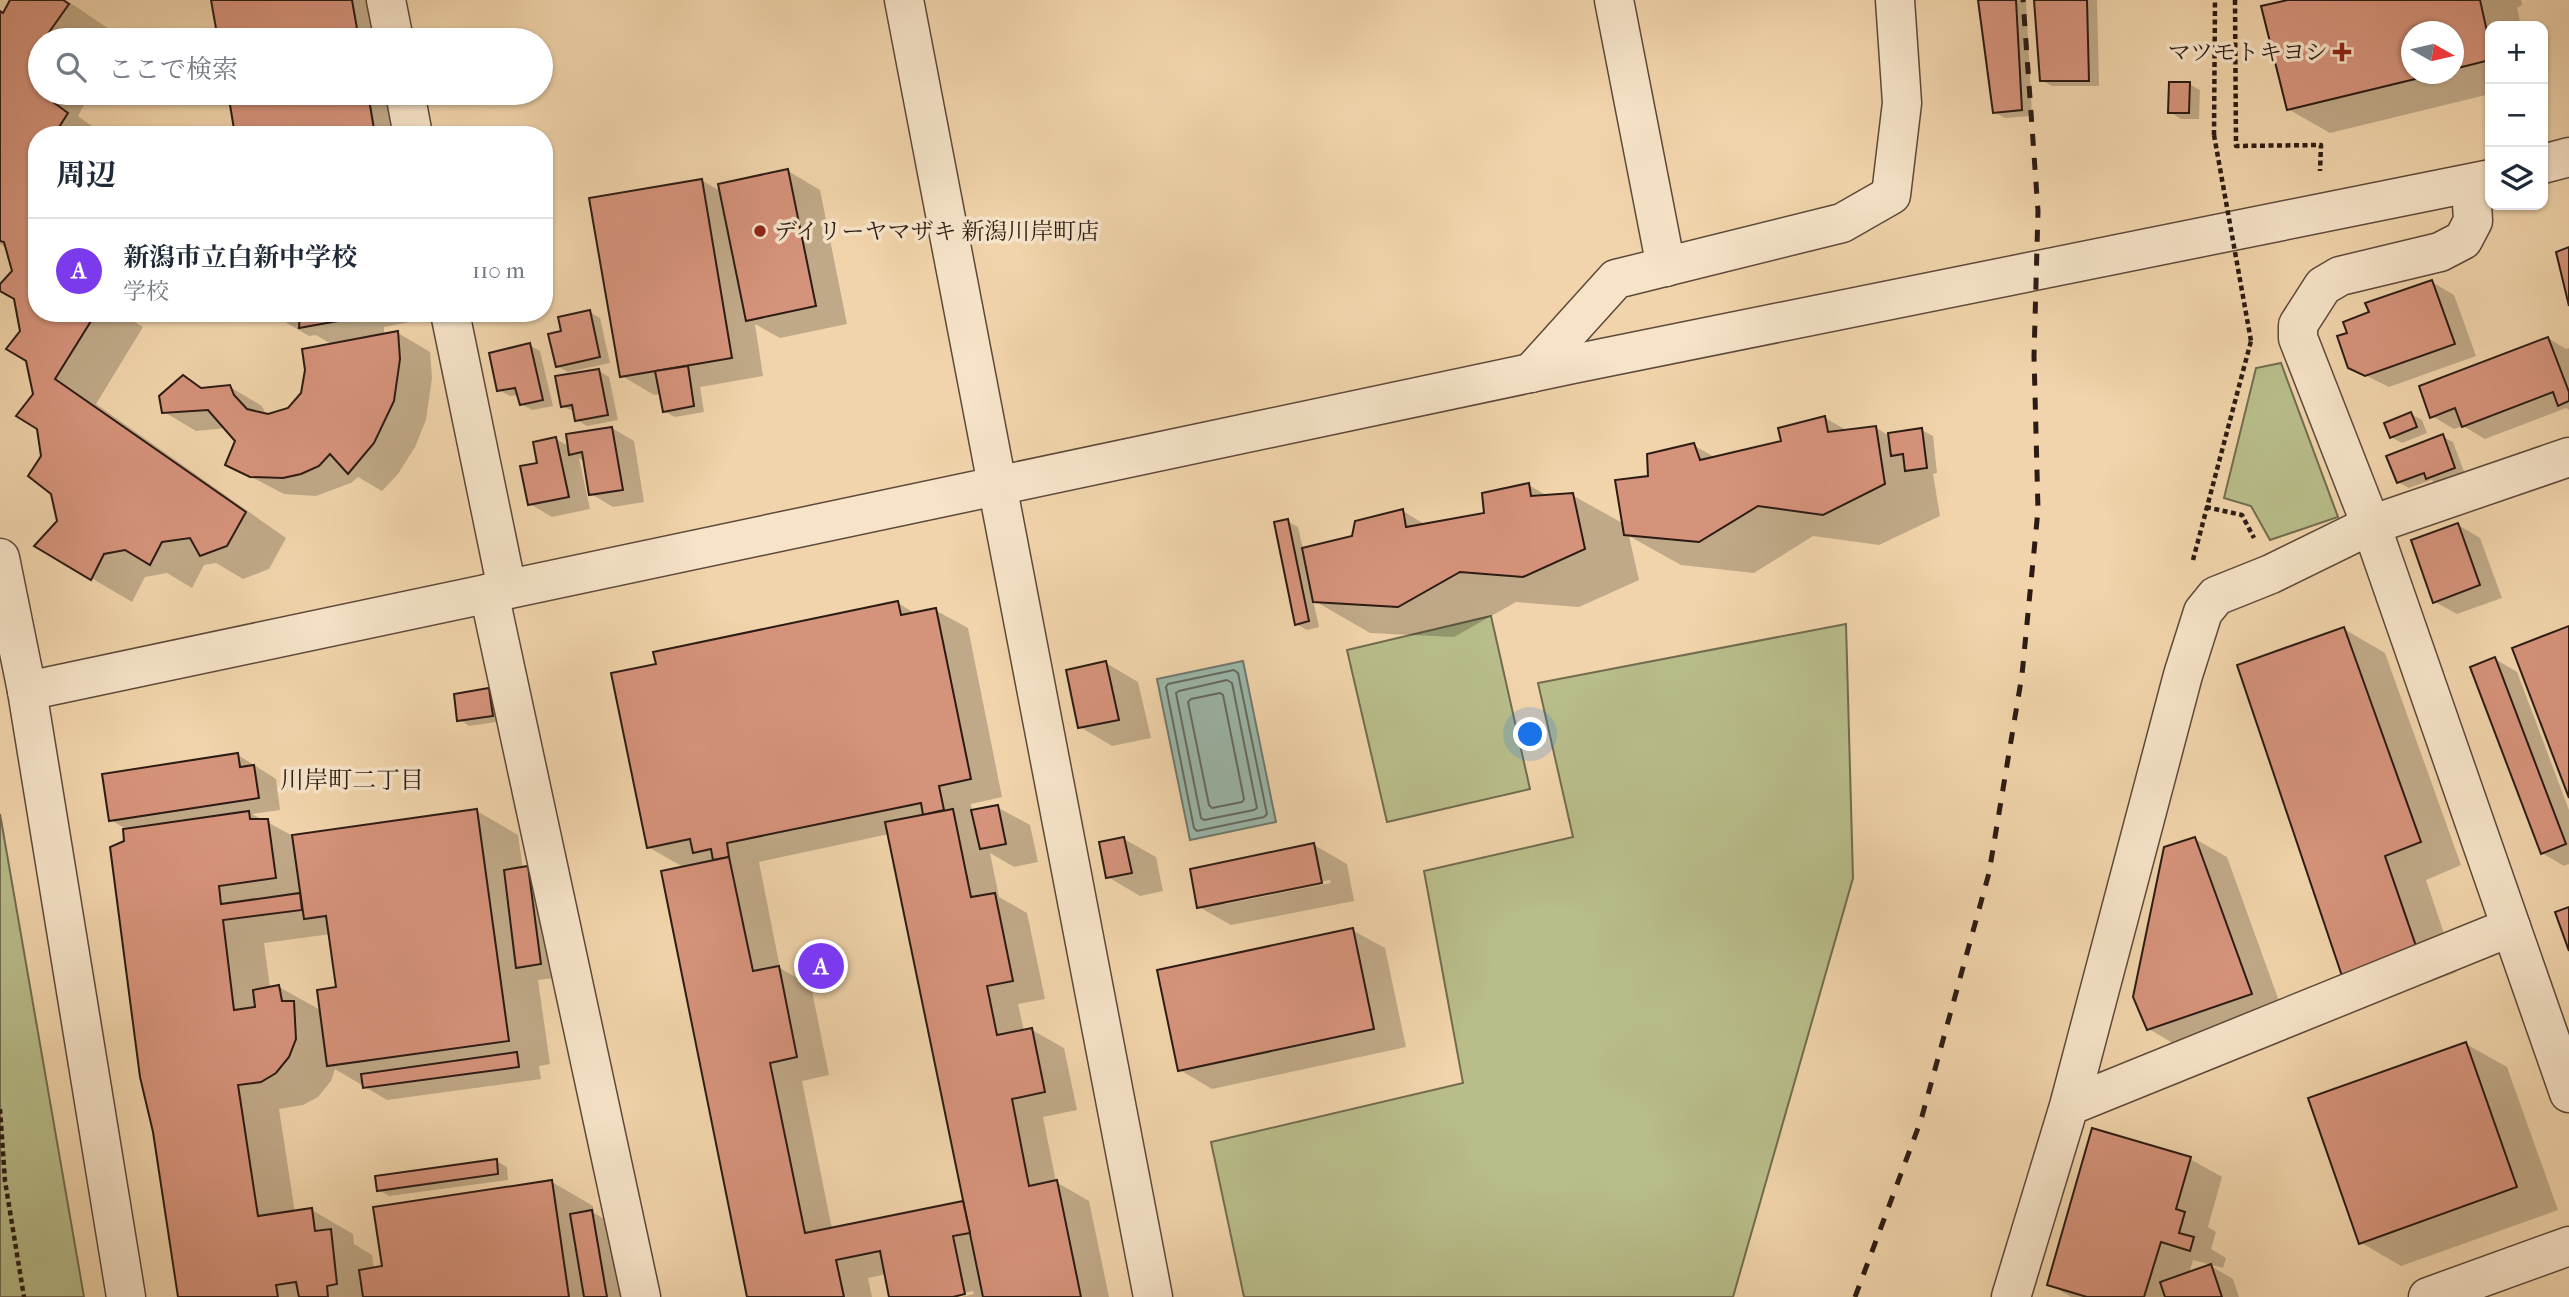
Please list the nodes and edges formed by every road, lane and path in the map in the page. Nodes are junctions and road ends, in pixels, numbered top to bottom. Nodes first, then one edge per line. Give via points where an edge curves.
1 (386, 0) edge
2 (904, 0) edge
3 (1614, 0) edge
4 (1895, 0) edge
5 (2215, 0) edge
6 (2235, 0) edge
7 (392, 28) edge
8 (407, 105) edge
9 (411, 126) edge
10 (2569, 157) edge
11 (2548, 163) edge
12 (2481, 182) edge
13 (2329, 213) junction
14 (1667, 267) junction
15 (452, 322) edge
16 (1531, 373) junction
17 (2569, 457) edge
18 (997, 485) junction
19 (2206, 507) junction
20 (2371, 525) junction
21 (2253, 536) dead end
22 (0, 558) edge
23 (2193, 560) dead end
24 (498, 591) junction
25 (27, 691) junction
26 (2511, 927) junction
27 (2569, 1093) edge
28 (2069, 1107) junction
29 (0, 1109) edge
30 (2569, 1246) edge
31 (24, 1297) edge
32 (126, 1297) edge
33 (641, 1297) edge
34 (1153, 1297) edge
35 (2011, 1297) edge
36 (2428, 1297) edge

1 - 7 street
2 - 18 street
3 - 14 street
4 - 14 street via 1902,103 1891,195 1842,223
5 - 19 path, bridge via 2214,135 2251,341
6 - 13 path via 2236,146 2321,145 2320,175
8 - 9 street
10 - 11 street
12 - 13 street
12 - 20 street via 2473,221 2463,240 2440,252 2340,276 2323,286 2298,325 2298,338
13 - 16 street
14 - 16 street via 1616,279
15 - 24 street
16 - 18 street
17 - 20 street
18 - 24 street
18 - 34 street
19 - 21 path via 2242,515
19 - 23 path
20 - 26 street
20 - 28 street via 2216,596 2203,612
22 - 25 street
24 - 25 street
24 - 33 street
25 - 32 street
26 - 27 street
26 - 28 street
28 - 35 street
29 - 31 path via 5,1181
30 - 36 street

